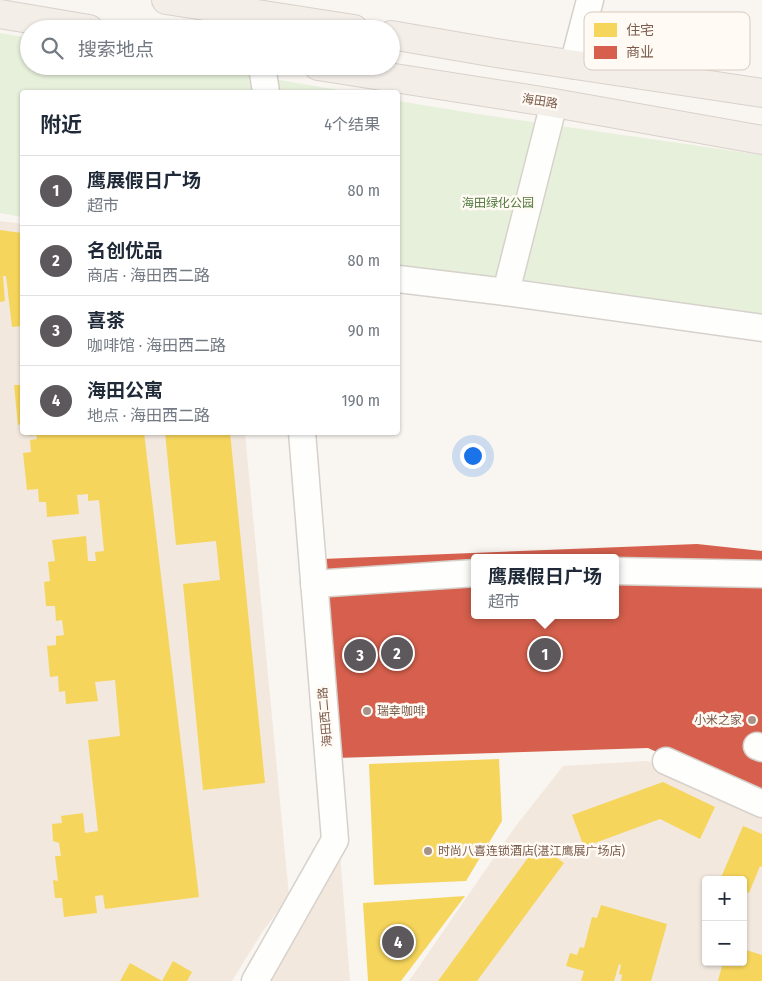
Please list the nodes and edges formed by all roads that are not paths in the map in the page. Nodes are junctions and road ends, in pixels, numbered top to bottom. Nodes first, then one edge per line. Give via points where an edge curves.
1 (166, 0) edge
2 (0, 14) edge
3 (254, 14) edge
4 (36, 20) edge
5 (294, 20) edge
6 (584, 23) edge
7 (400, 36) edge
8 (573, 65) junction
9 (584, 67) edge
10 (607, 70) edge
11 (263, 75) edge
12 (375, 75) edge
13 (266, 90) edge
14 (762, 93) edge
15 (554, 103) junction
16 (762, 140) edge
17 (400, 279) edge
18 (506, 292) junction
19 (762, 328) edge
20 (302, 435) edge
21 (619, 570) edge
22 (471, 574) edge
23 (762, 574) edge
24 (314, 584) junction
25 (666, 761) dead end
26 (762, 804) edge
27 (255, 981) edge

1 - 3 main road
2 - 4 main road
3 - 5 main road
6 - 8 street
7 - 8 main road
8 - 9 main road
10 - 14 main road
11 - 13 street
12 - 15 main road, 海田路
15 - 16 main road, 海田路
15 - 18 street
17 - 18 street
18 - 19 street
20 - 24 street, 海田西二路
21 - 23 street
22 - 24 street
24 - 27 street, 海田西二路 via 335,840
25 - 26 street

